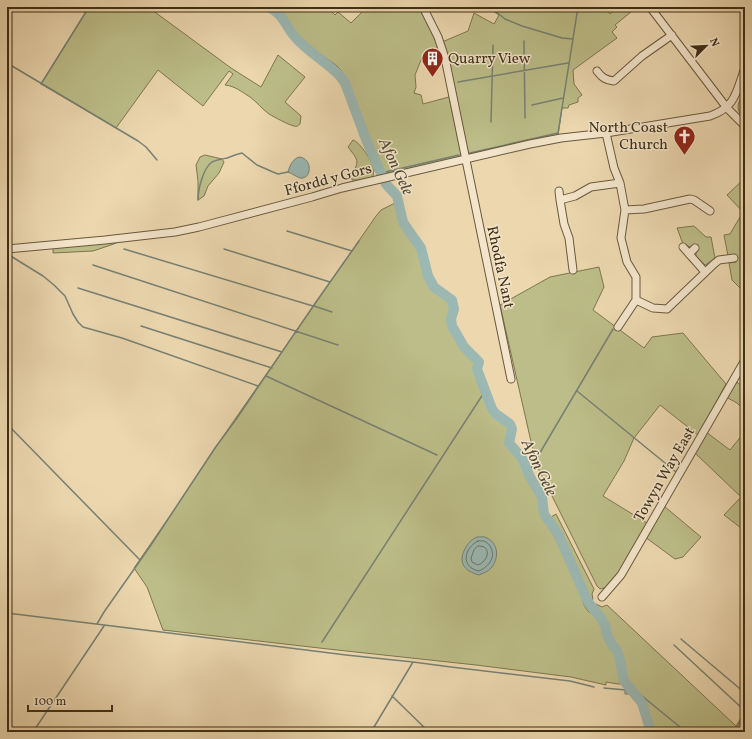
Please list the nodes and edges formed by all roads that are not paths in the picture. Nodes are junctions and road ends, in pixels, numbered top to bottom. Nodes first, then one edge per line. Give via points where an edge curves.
1 (423, 7) edge
2 (650, 7) edge
3 (672, 35) junction
4 (745, 68) edge
5 (597, 71) dead end
6 (727, 108) junction
7 (745, 126) edge
8 (606, 133) junction
9 (465, 160) junction
10 (620, 183) junction
11 (559, 191) dead end
12 (560, 200) junction
13 (625, 210) junction
14 (710, 211) dead end
15 (683, 247) dead end
16 (695, 248) dead end
17 (7, 249) edge
18 (689, 254) junction
19 (734, 258) dead end
20 (573, 270) dead end
21 (706, 272) junction
22 (636, 300) junction
23 (618, 327) dead end
24 (745, 360) edge
25 (511, 379) dead end
26 (602, 597) dead end

1 - 9 street, Rhodfa Nant via 445,58
2 - 3 street
3 - 5 street via 642,56 614,81 606,80
3 - 6 street
4 - 6 street via 734,98
6 - 7 street
6 - 8 street, Ffordd y Gors via 710,116
8 - 9 street, Ffordd y Gors via 561,138
8 - 10 street
9 - 17 street, Ffordd y Gors via 342,188 244,216 175,232
9 - 25 street, Rhodfa Nant
10 - 12 street via 591,187 575,196
10 - 13 street
11 - 12 street
12 - 20 street via 569,238 569,260
13 - 14 street via 644,209 690,199 701,209
13 - 22 street via 621,238 627,262 636,278
15 - 18 street
16 - 18 street
18 - 21 street
19 - 21 street via 720,260
21 - 22 street via 667,309 653,308
22 - 23 street
24 - 26 street, Towyn Way East via 621,575

